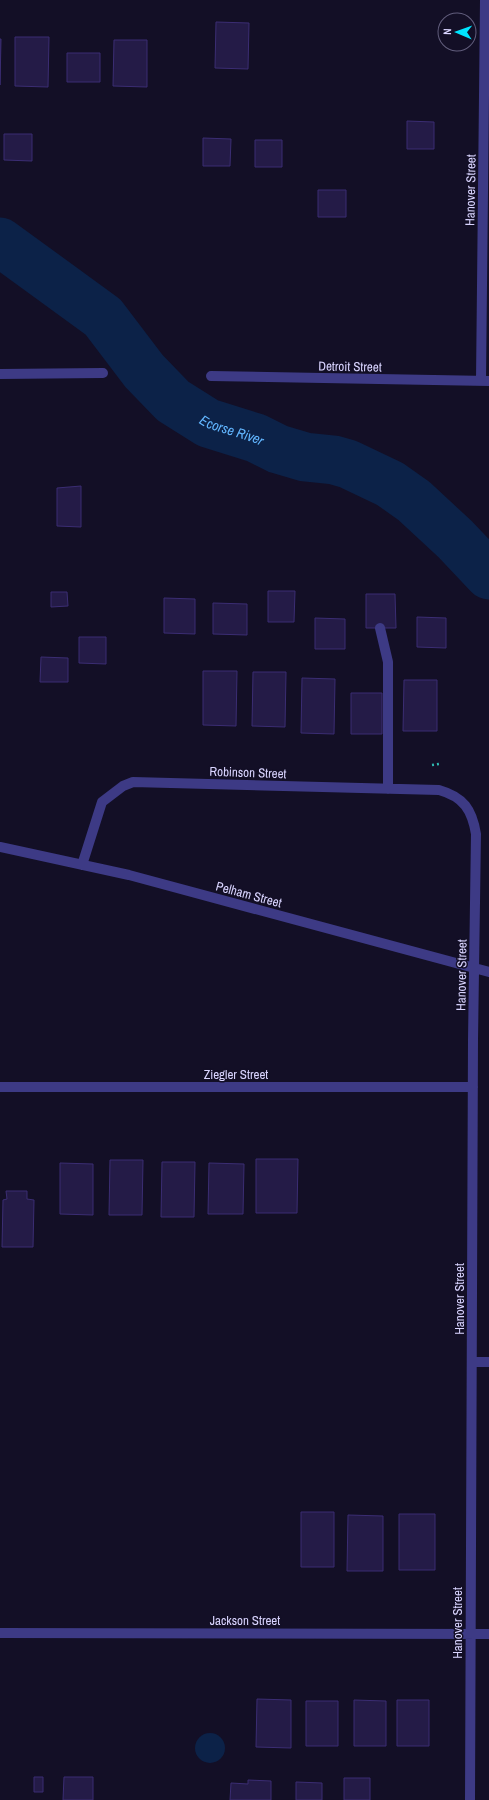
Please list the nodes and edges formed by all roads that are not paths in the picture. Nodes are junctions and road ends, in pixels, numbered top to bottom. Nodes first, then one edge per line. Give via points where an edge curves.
1 (485, 0) edge
2 (103, 373) dead end
3 (0, 374) edge
4 (211, 376) dead end
5 (485, 381) edge
6 (380, 628) dead end
7 (388, 789) junction
8 (462, 802) joint
9 (0, 847) edge
10 (82, 865) junction
11 (474, 968) junction
12 (489, 972) edge
13 (0, 1087) edge
14 (473, 1087) junction
15 (472, 1362) junction
16 (489, 1362) edge
17 (0, 1633) edge
18 (471, 1634) junction
19 (489, 1634) edge
20 (470, 1800) edge

1 - 5 street, Hanover Street
2 - 3 street
4 - 5 street, Detroit Street
6 - 7 street via 388,662
7 - 8 street, Robinson Street via 439,790
7 - 10 street, Robinson Street via 133,782 123,786 102,802
8 - 11 street, Hanover Street via 473,816 476,834
9 - 10 street, Pelham Street
10 - 11 street, Pelham Street
11 - 12 street, Pelham Street
11 - 14 street, Hanover Street
13 - 14 street, Ziegler Street
14 - 15 street, Hanover Street
15 - 16 street
15 - 18 street, Hanover Street
17 - 18 street, Jackson Street
18 - 19 street, Jackson Street
18 - 20 street, Hanover Street

